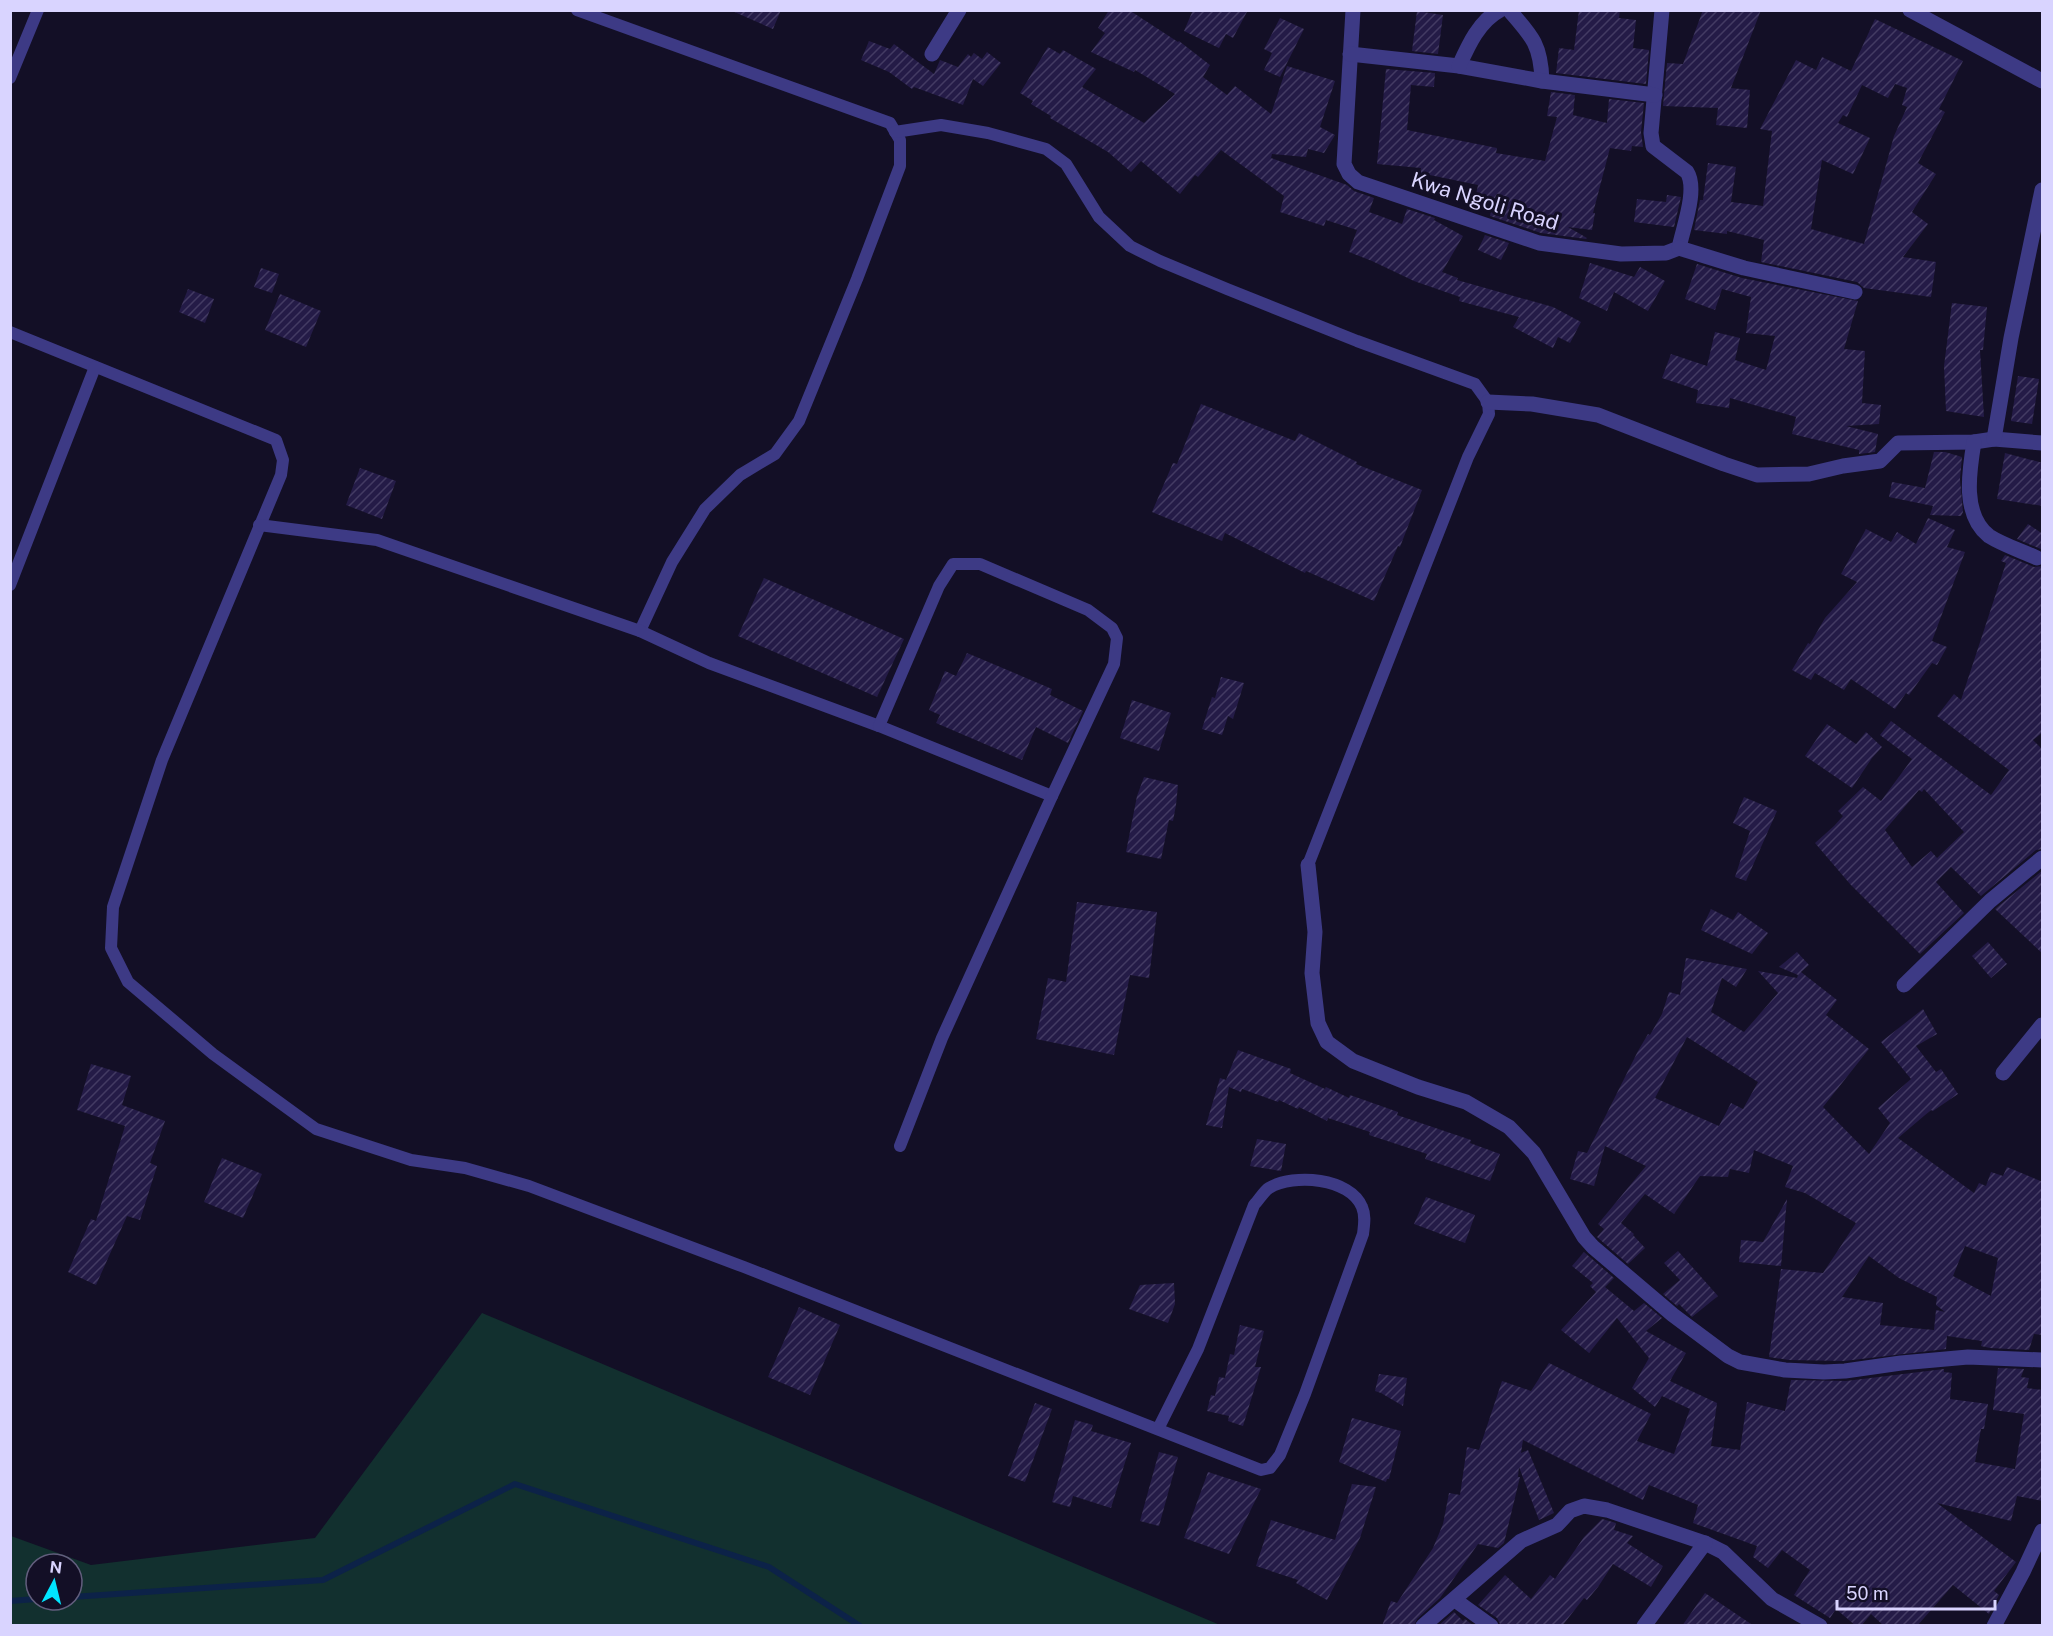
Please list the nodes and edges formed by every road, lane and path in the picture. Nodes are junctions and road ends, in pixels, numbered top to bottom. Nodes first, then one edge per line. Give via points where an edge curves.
1 (38, 10) edge
2 (577, 10) edge
3 (959, 10) edge
4 (1353, 10) edge
5 (1500, 10) edge
6 (1509, 10) edge
7 (1662, 10) edge
8 (1910, 10) edge
9 (932, 54) dead end
10 (1350, 54) junction
11 (1459, 66) junction
12 (10, 78) edge
13 (1542, 81) junction
14 (2043, 81) edge
15 (1655, 96) junction
16 (895, 132) junction
17 (2043, 190) edge
18 (1679, 248) junction
19 (2036, 252) edge
20 (1855, 291) dead end
21 (10, 332) edge
22 (95, 367) junction
23 (1488, 402) junction
24 (1994, 440) junction
25 (1974, 442) junction
26 (2043, 443) edge
27 (259, 525) junction
28 (2037, 558) dead end
29 (10, 585) edge
30 (640, 631) junction
31 (879, 726) junction
32 (1052, 796) junction
33 (2043, 858) edge
34 (1308, 865) joint
35 (1904, 986) dead end
36 (2043, 1025) edge
37 (2003, 1073) dead end
38 (900, 1146) dead end
39 (2043, 1360) edge
40 (1158, 1429) junction
41 (2043, 1531) edge
42 (1705, 1544) junction
43 (1455, 1600) junction
44 (1423, 1626) edge
45 (1491, 1626) edge
46 (1644, 1626) edge
47 (1820, 1626) edge
48 (1994, 1626) edge

1 - 12 lane
2 - 16 lane via 890,123
3 - 9 street
4 - 10 street
5 - 11 street via 1477,33
6 - 13 street via 1534,39 1542,62
7 - 15 street
8 - 14 street
10 - 11 street
10 - 18 street, Kwa Ngoli Road via 1344,164 1358,182 1539,243 1621,254 1666,253
11 - 13 street
13 - 15 street
15 - 18 street via 1653,146 1687,172 1692,186
16 - 23 lane via 941,125 1046,149 1066,164 1099,217 1130,246 1238,294 1475,384
16 - 30 lane via 900,140 900,166 800,421 775,454 740,475 705,508 672,562
17 - 19 street
18 - 20 street via 1744,268
19 - 24 street via 2011,338
21 - 22 lane
22 - 27 lane via 276,440 283,460 281,475
22 - 29 lane
23 - 25 street via 1532,404 1598,415 1757,475 1809,474 1880,461 1898,443
23 - 34 lane via 1489,414 1468,457
24 - 25 street
24 - 26 street
25 - 28 street via 1971,506 1975,520 1989,536
27 - 30 lane via 377,540
27 - 40 lane via 162,760 112,907 111,948 128,982 213,1054 316,1130 411,1160 465,1168 529,1186
30 - 31 lane via 709,663
31 - 32 lane
31 - 32 lane via 939,586 953,564 980,564 1088,610 1112,628 1117,638 1114,664
32 - 38 lane via 942,1038
33 - 35 street via 1990,901
34 - 39 street via 1315,933 1312,973 1318,1023 1327,1042 1353,1061 1466,1102 1509,1127 1534,1153 1584,1238 1672,1315 1728,1356 1740,1362 1806,1372 1968,1356
36 - 37 street
40 - 40 lane via 1261,1470 1270,1468 1280,1455 1305,1394 1363,1234 1365,1218 1361,1204 1345,1190 1324,1181 1285,1182 1268,1188 1254,1205 1198,1349
41 - 48 street
42 - 43 street via 1607,1510 1584,1506 1570,1511 1557,1525 1521,1541
42 - 46 street
42 - 47 street via 1723,1552 1772,1599
43 - 44 street
43 - 45 street

